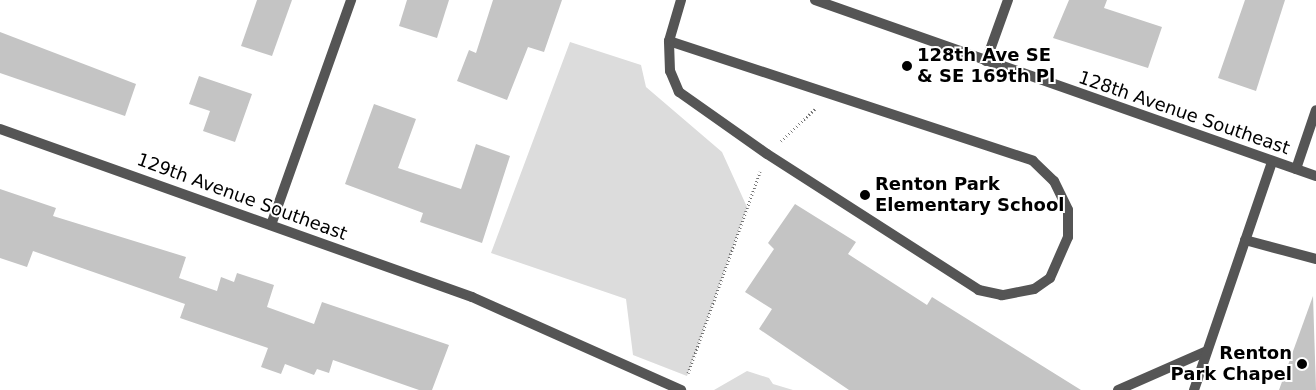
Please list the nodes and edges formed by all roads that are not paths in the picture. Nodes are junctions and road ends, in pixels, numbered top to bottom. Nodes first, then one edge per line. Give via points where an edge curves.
1 (351, 0) edge
2 (681, 0) edge
3 (815, 0) edge
4 (1008, 0) edge
5 (669, 41) junction
6 (986, 61) junction
7 (1316, 110) edge
8 (0, 129) edge
9 (1272, 162) junction
10 (1296, 169) junction
11 (1316, 176) edge
12 (271, 225) junction
13 (1245, 240) junction
14 (1316, 259) edge
15 (1207, 351) junction
16 (683, 386) edge
17 (1118, 390) edge
18 (1194, 390) edge

1 - 12 street
2 - 5 street
3 - 6 street, 128th Avenue Southeast
4 - 6 street
5 - 5 street via 670,71 679,92 767,154 979,290 1002,295 1034,289 1050,278 1068,237 1068,210 1054,181 1033,161
6 - 9 street, 128th Avenue Southeast
7 - 10 street
8 - 12 street, 129th Avenue Southeast
9 - 10 street, 128th Avenue Southeast
9 - 13 street
10 - 11 street, 128th Avenue Southeast
12 - 16 street, 129th Avenue Southeast via 472,297
13 - 14 street
13 - 15 street
15 - 17 street
15 - 18 street

